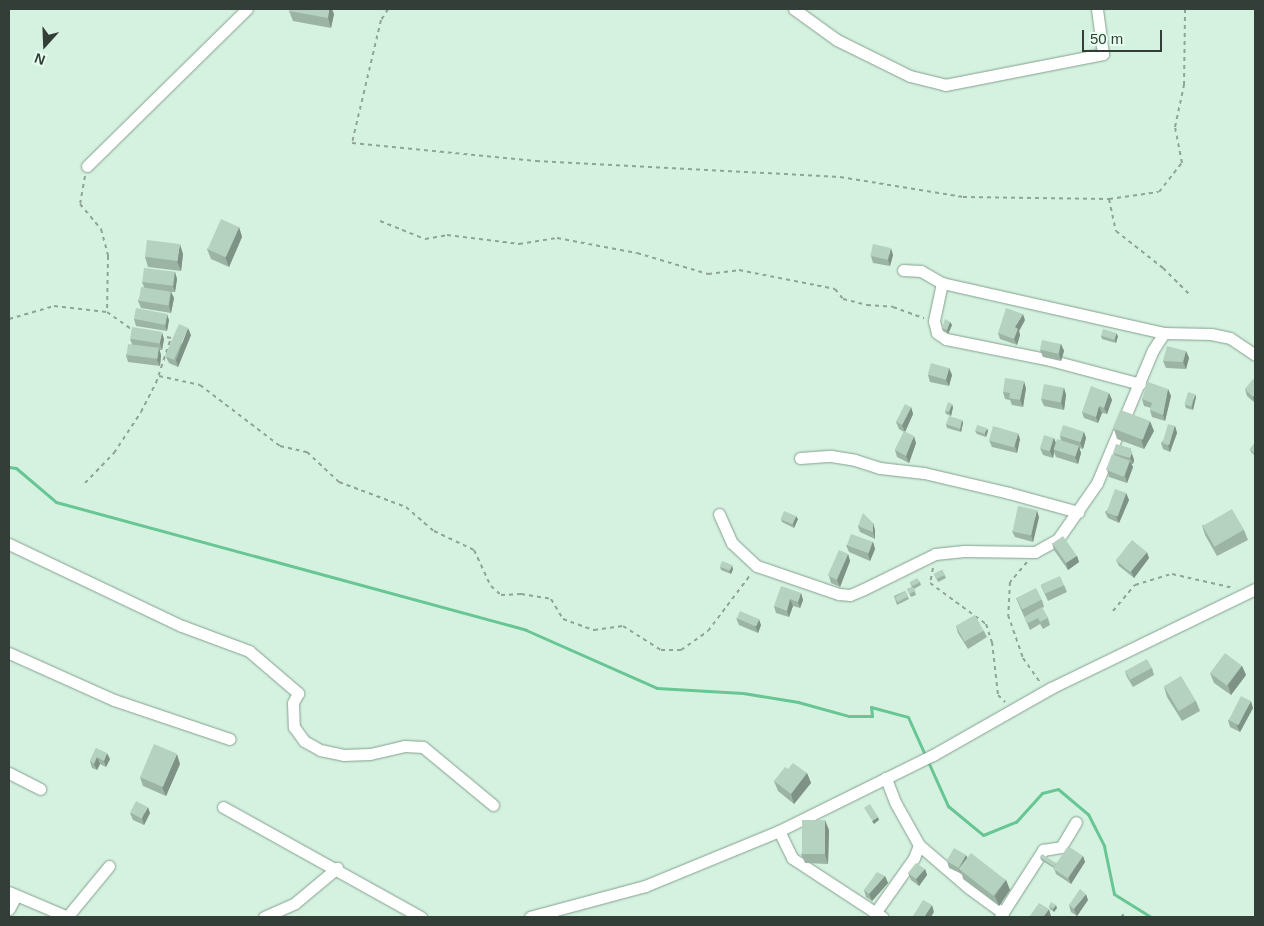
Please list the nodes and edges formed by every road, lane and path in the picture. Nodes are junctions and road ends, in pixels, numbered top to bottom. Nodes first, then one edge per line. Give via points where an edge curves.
1 (247, 9) edge
2 (388, 9) edge
3 (794, 9) edge
4 (1098, 9) edge
5 (1185, 9) edge
6 (87, 166) joint
7 (1109, 199) junction
8 (380, 221) dead end
9 (903, 270) dead end
10 (942, 283) junction
11 (1191, 296) dead end
12 (107, 312) junction
13 (9, 319) edge
14 (934, 321) junction
15 (139, 331) edge
16 (155, 334) edge
17 (1164, 334) junction
18 (1255, 355) edge
19 (159, 376) junction
20 (1140, 384) junction
21 (800, 458) dead end
22 (85, 483) dead end
23 (1078, 512) junction
24 (719, 514) dead end
25 (9, 544) edge
26 (1035, 552) junction
27 (935, 554) junction
28 (757, 566) junction
29 (1250, 590) edge
30 (1113, 611) dead end
31 (9, 652) edge
32 (1051, 688) junction
33 (1013, 708) junction
34 (230, 739) dead end
35 (9, 773) edge
36 (886, 778) junction
37 (40, 789) dead end
38 (493, 805) dead end
39 (223, 807) dead end
40 (1076, 822) dead end
41 (779, 831) junction
42 (919, 845) junction
43 (108, 866) dead end
44 (337, 868) junction
45 (12, 894) edge
46 (576, 905) junction
47 (9, 909) edge
48 (1126, 912) dead end
49 (878, 915) edge
50 (1002, 915) edge
51 (67, 917) edge
52 (264, 917) edge
53 (421, 917) edge
54 (530, 917) edge
55 (577, 917) edge
56 (1121, 917) edge

1 - 6 street
2 - 7 path via 381,20 352,143 536,161 840,177 962,197
3 - 4 street via 837,40 910,76 945,85 1103,54
5 - 7 path via 1184,85 1175,127 1182,163 1159,192
6 - 12 path via 80,204 101,229 108,256
7 - 11 path via 1116,231
8 - 14 path via 424,239 447,235 519,244 557,238 637,252 708,274 739,270 835,289 844,298 867,305 893,307
9 - 10 street via 921,271
10 - 14 street
10 - 17 street
12 - 13 path via 54,306
12 - 15 path via 131,330
14 - 20 street via 937,332 954,342 1050,360
16 - 19 path via 171,338
17 - 18 street via 1211,334 1230,338
17 - 20 street via 1153,350
19 - 22 path via 141,412 114,453
19 - 28 path via 200,385 280,446 307,452 339,482 406,507 434,531 474,550 491,586 501,595 521,594 551,599 564,619 594,630 623,626 661,650 681,650 708,632
20 - 23 street via 1097,483
21 - 23 street via 822,456 924,473
23 - 26 street via 1058,540
24 - 28 street via 732,543
25 - 38 street via 182,626 249,650 298,692 293,703 294,727 304,741 320,750 343,755 370,754 405,746 423,748
26 - 27 street via 964,550
26 - 32 path via 1010,582 1008,615 1036,680
27 - 28 street via 850,595
27 - 33 path via 930,584 986,624 992,642 998,695
29 - 30 path via 1172,574 1135,585
29 - 32 street
31 - 34 street via 114,700
32 - 33 street
33 - 36 street via 933,755
35 - 37 street
36 - 41 street
36 - 42 street via 895,802
39 - 44 street
40 - 50 street via 1061,847 1043,850
41 - 46 street via 645,886
41 - 49 street via 792,858
42 - 49 street
42 - 50 street
43 - 51 street
44 - 52 street via 295,903
44 - 53 street
45 - 47 street
45 - 51 street
46 - 54 street
46 - 55 street
48 - 56 path

